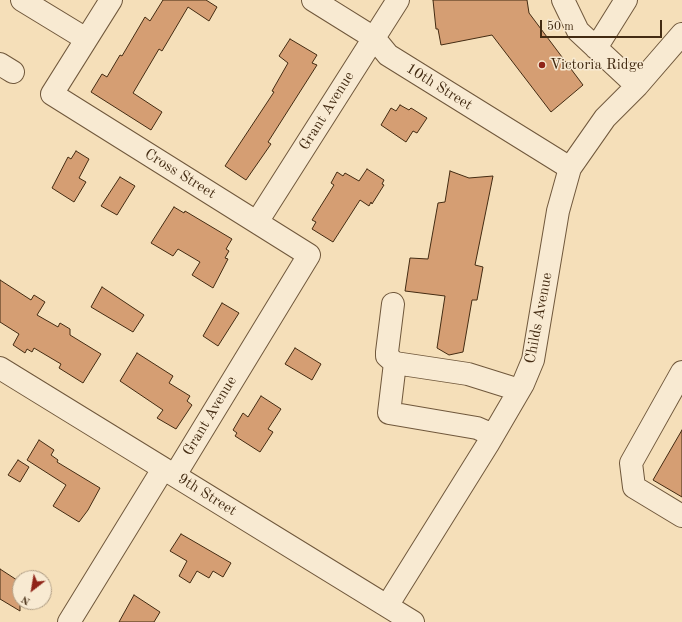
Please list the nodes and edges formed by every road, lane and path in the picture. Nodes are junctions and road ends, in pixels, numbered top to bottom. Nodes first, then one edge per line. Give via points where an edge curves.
1 (22, 0) edge
2 (111, 0) edge
3 (313, 0) edge
4 (398, 0) edge
5 (563, 0) edge
6 (626, 0) edge
7 (682, 34) edge
8 (374, 38) junction
9 (86, 39) junction
10 (596, 48) junction
11 (638, 86) junction
12 (570, 168) junction
13 (257, 222) junction
14 (309, 255) joint
15 (393, 304) dead end
16 (395, 363) junction
17 (0, 368) edge
18 (682, 372) edge
19 (520, 390) junction
20 (493, 436) junction
21 (169, 472) junction
22 (682, 516) edge
23 (387, 606) junction
24 (69, 622) edge
25 (413, 622) edge

1 - 9 street
2 - 9 street
3 - 8 street, 10th Street
4 - 8 street, Grant Avenue
5 - 10 street via 578,31
6 - 10 street
7 - 11 street, Childs Avenue
8 - 12 street, 10th Street via 388,55
8 - 13 street, Grant Avenue
9 - 13 street, Cross Street via 52,94
10 - 11 street
11 - 12 street, Childs Avenue via 605,118
12 - 19 street, Childs Avenue via 558,211 533,360
13 - 14 street, Cross Street
14 - 21 street, Grant Avenue
15 - 16 street via 387,352
16 - 19 street via 468,374
16 - 20 street via 389,413 477,428
17 - 21 street, 9th Street
18 - 22 street via 631,463 634,488
19 - 20 street, Childs Avenue
20 - 23 street, Childs Avenue
21 - 23 street, 9th Street
21 - 24 street, Grant Avenue
23 - 25 street, 9th Street

